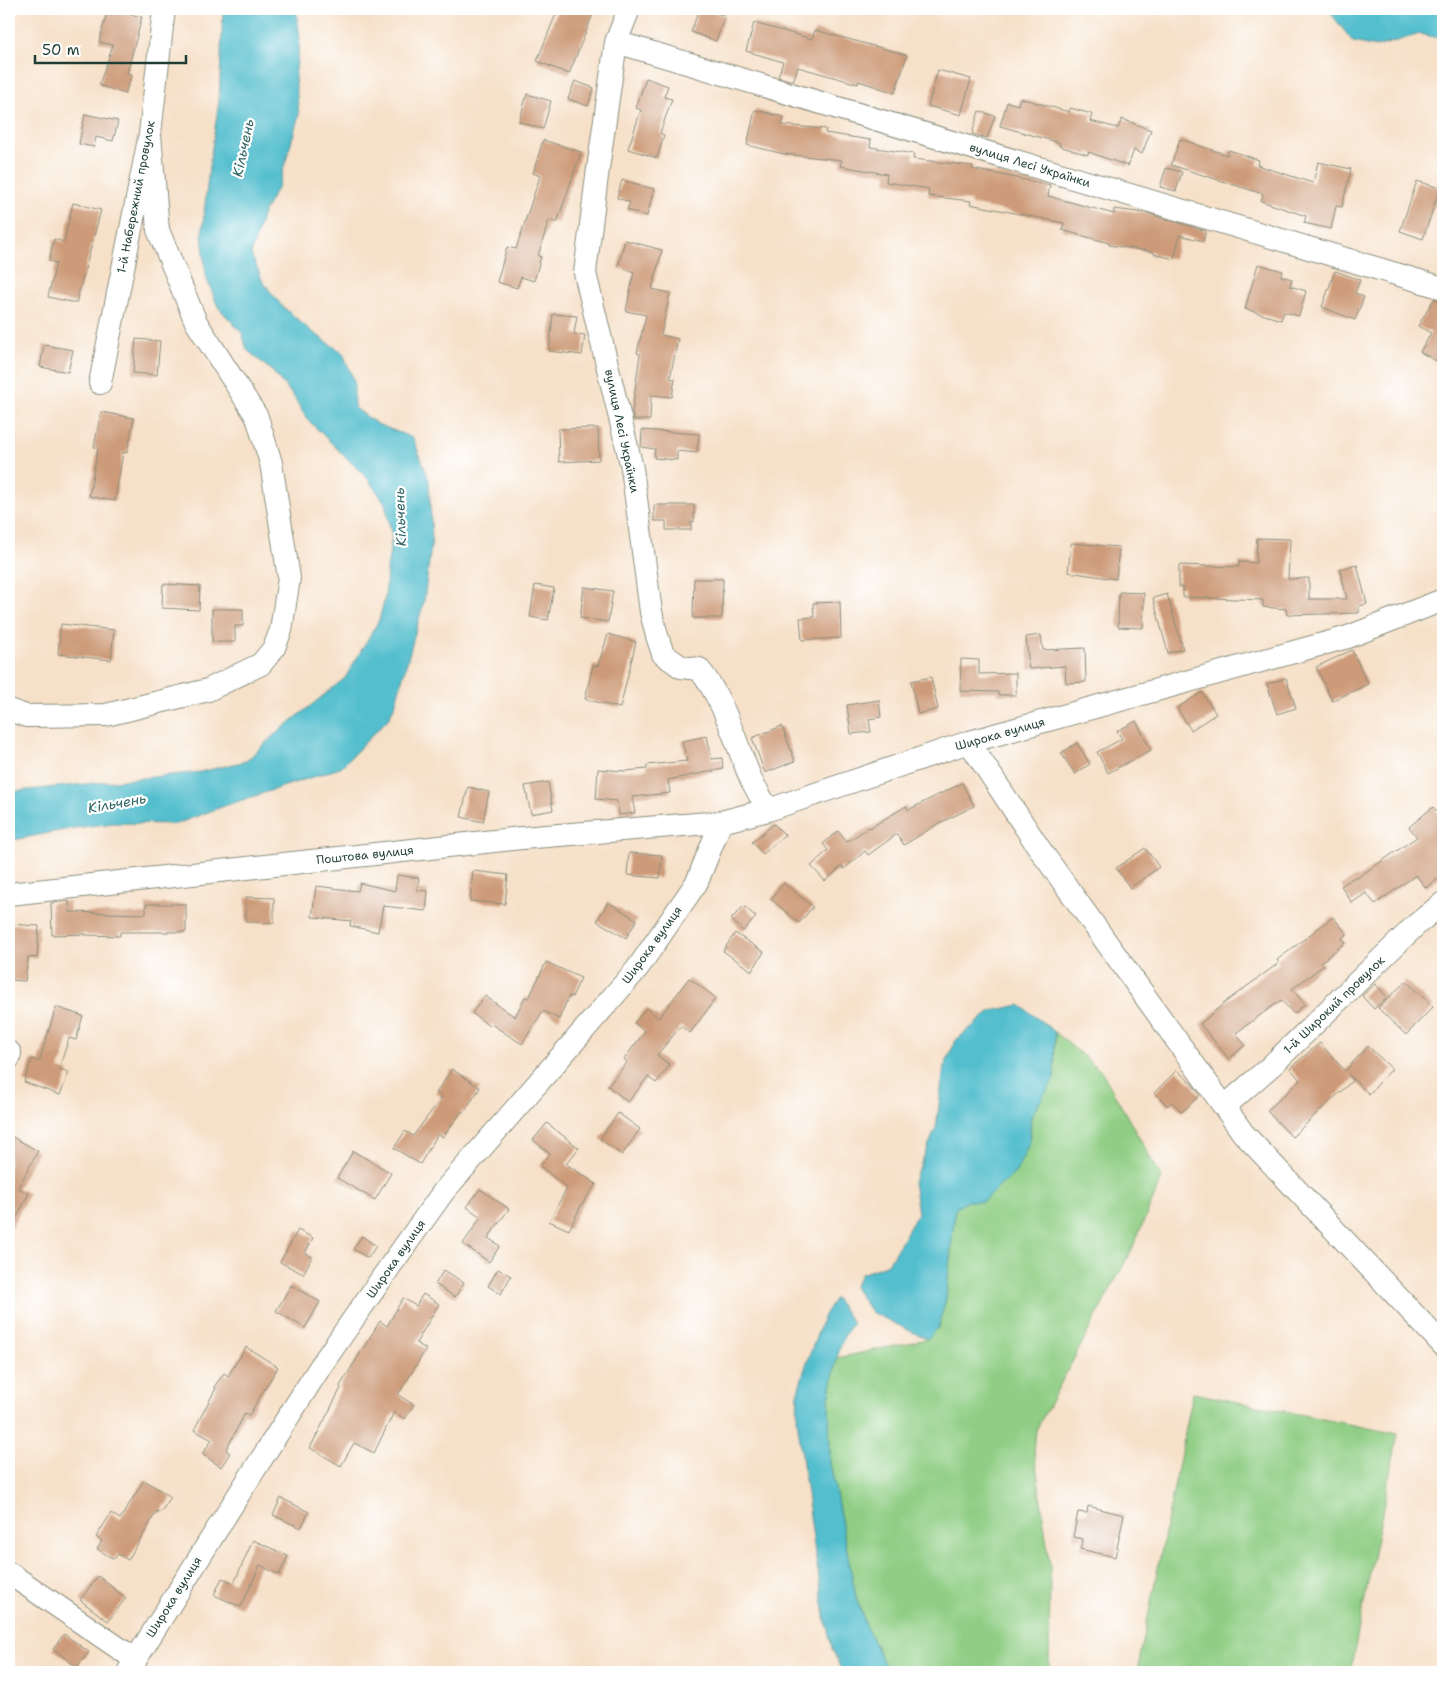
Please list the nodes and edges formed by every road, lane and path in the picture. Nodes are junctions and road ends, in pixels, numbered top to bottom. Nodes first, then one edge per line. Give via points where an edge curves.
1 (164, 9) edge
2 (629, 9) edge
3 (616, 42) junction
4 (150, 134) junction
5 (1443, 288) edge
6 (100, 383) dead end
7 (1443, 600) edge
8 (9, 710) edge
9 (969, 742) junction
10 (768, 810) junction
11 (721, 822) junction
12 (9, 894) edge
13 (1443, 903) edge
14 (1225, 1106) junction
15 (1443, 1345) edge
16 (9, 1573) edge
17 (132, 1666) edge

1 - 4 street, 1-й Набережний провулок
2 - 3 street, вулиця Лесі Українки
3 - 5 street, вулиця Лесі Українки
3 - 10 street, вулиця Лесі Українки via 585,273 632,468 651,612 663,654 681,667 699,669 711,683
4 - 6 street, 1-й Набережний провулок
4 - 8 street via 158,230 196,322 257,417 271,463 290,578 281,630 274,648 261,664 208,690 106,714 26,716
7 - 9 street, Широка вулиця via 1348,637
9 - 10 street, Широка вулиця
9 - 14 street via 1042,851
10 - 11 street, Широка вулиця
11 - 12 street, Поштова вулиця via 522,838
11 - 17 street, Широка вулиця via 697,882 637,969 444,1191 322,1364
13 - 14 street, 1-й Широкий провулок
14 - 15 street via 1244,1134
16 - 17 street

